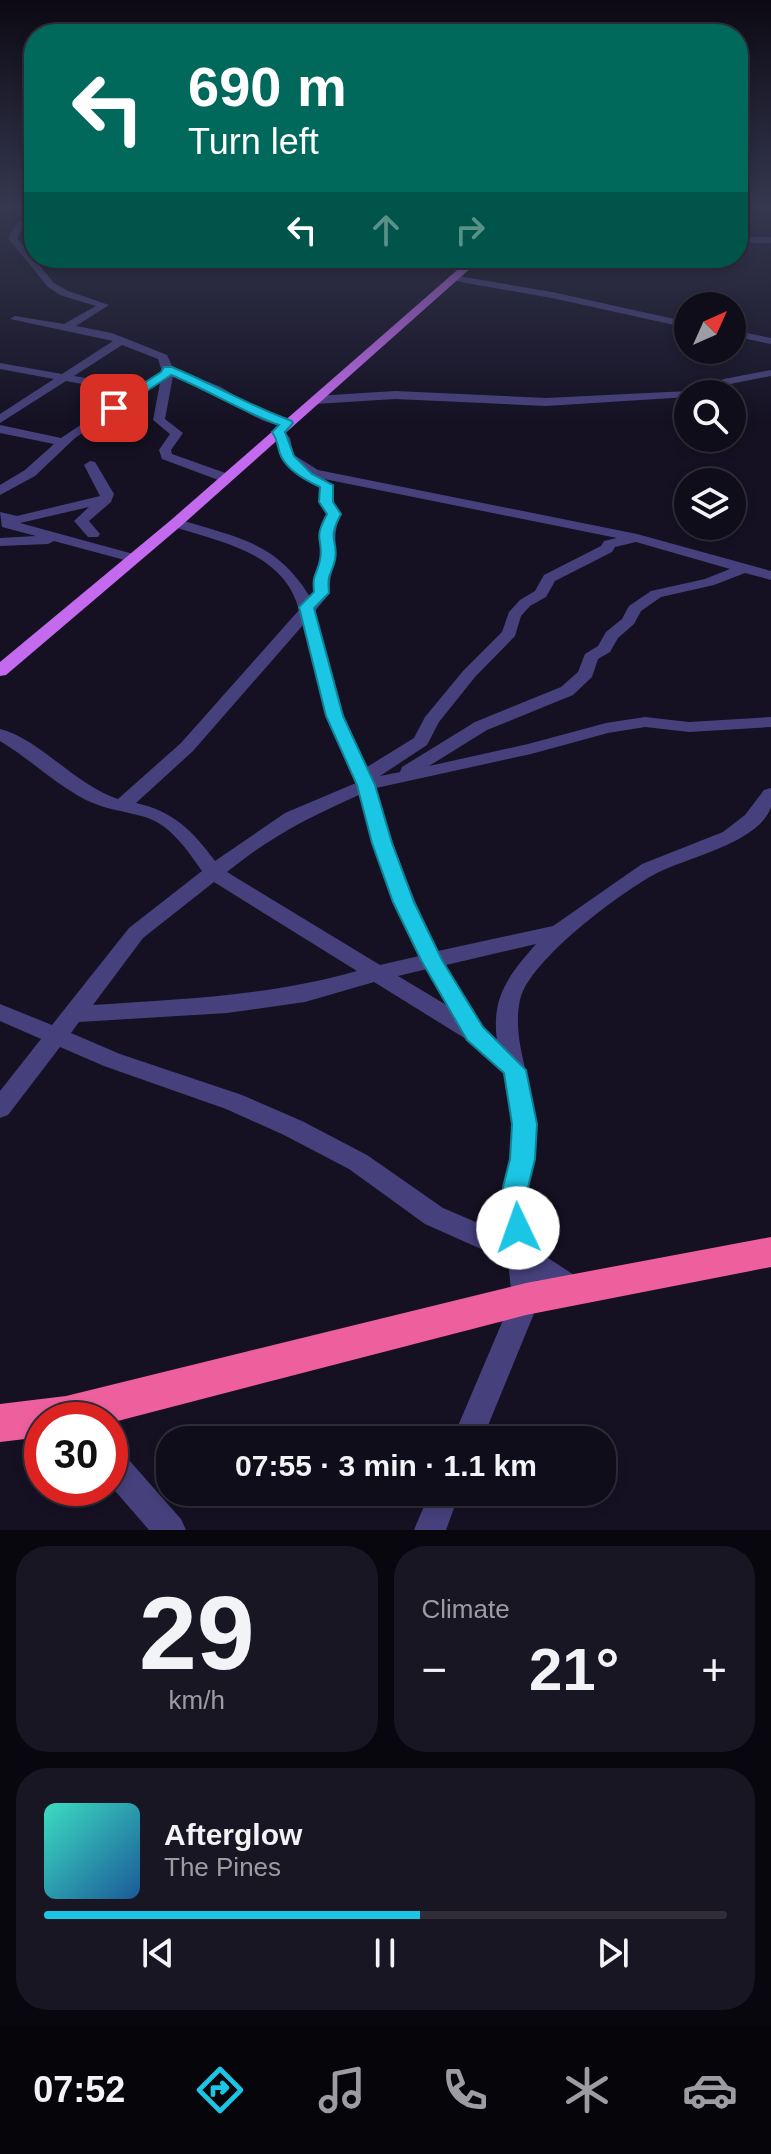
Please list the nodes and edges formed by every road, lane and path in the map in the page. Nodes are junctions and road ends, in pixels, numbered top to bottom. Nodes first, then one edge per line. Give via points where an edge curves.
1 (46, 279) edge
2 (450, 279) edge
3 (460, 279) edge
4 (15, 319) dead end
5 (674, 322) edge
6 (67, 327) junction
7 (746, 336) edge
8 (122, 340) junction
9 (771, 341) edge
10 (0, 366) edge
11 (167, 372) junction
12 (771, 373) edge
13 (66, 378) junction
14 (733, 380) edge
15 (140, 391) junction
16 (674, 395) edge
17 (315, 400) junction
18 (0, 419) edge
19 (283, 428) junction
20 (0, 429) edge
21 (63, 442) junction
22 (303, 469) junction
23 (86, 470) dead end
24 (226, 478) junction
25 (0, 491) edge
26 (106, 496) junction
27 (0, 516) edge
28 (0, 523) edge
29 (176, 523) junction
30 (93, 534) junction
31 (57, 537) junction
32 (637, 538) junction
33 (0, 542) edge
34 (107, 551) junction
35 (132, 558) junction
36 (746, 568) junction
37 (771, 576) edge
38 (306, 607) junction
39 (0, 671) edge
40 (771, 722) edge
41 (0, 734) edge
42 (395, 779) junction
43 (366, 785) junction
44 (771, 794) edge
45 (121, 807) junction
46 (213, 872) junction
47 (559, 932) junction
48 (432, 960) junction
49 (377, 973) junction
50 (2, 1014) edge
51 (74, 1014) junction
52 (475, 1034) junction
53 (54, 1037) junction
54 (515, 1070) junction
55 (0, 1108) edge
56 (771, 1252) edge
57 (521, 1254) junction
58 (573, 1290) junction
59 (526, 1299) junction
60 (128, 1402) edge
61 (24, 1421) edge
62 (0, 1423) edge
63 (473, 1426) edge
64 (128, 1482) edge
65 (439, 1506) edge
66 (170, 1530) edge
67 (430, 1530) edge

1 - 6 street via 64,293 104,305
2 - 17 main road
3 - 5 street
4 - 6 street
6 - 8 street
7 - 9 street
8 - 11 street via 163,357
8 - 13 street
10 - 13 street
11 - 15 street
11 - 19 street via 217,389
11 - 24 street via 158,416 177,433 166,456
12 - 14 street
13 - 15 street
13 - 18 street
15 - 21 street
16 - 17 street via 546,402 400,395
17 - 19 main road
19 - 22 street via 288,457
19 - 24 main road
20 - 21 street
21 - 25 street via 30,473
22 - 32 street
22 - 38 street via 306,476 327,485 326,502 334,514 324,532 328,559 320,574 322,593
23 - 26 street
24 - 29 main road
26 - 27 street via 17,520
26 - 30 street via 81,521
28 - 31 street
29 - 35 main road
29 - 38 street via 265,554 291,578
30 - 31 street
30 - 34 street
31 - 33 street
31 - 34 street
32 - 36 street
32 - 43 street via 609,544 549,578 541,594 514,615 509,633 469,674 421,741 375,769
34 - 35 street
35 - 39 main road
36 - 37 street
36 - 42 street via 656,594 634,609 567,691 481,726
38 - 43 street via 335,716
38 - 45 street via 187,747
40 - 42 street via 689,727 645,722
41 - 45 street via 92,795
42 - 43 street
43 - 46 street via 292,817
43 - 48 street via 404,902
44 - 47 street via 730,836 649,869
45 - 46 street via 166,819 183,832
46 - 49 street
46 - 51 street via 136,933
47 - 48 street
47 - 54 street via 517,980 509,1000 507,1035
48 - 49 street
48 - 52 street
49 - 51 street via 305,994 227,1005
49 - 52 street
50 - 53 street
51 - 53 street
52 - 54 street
53 - 55 street
53 - 57 street via 293,1128 358,1162 434,1216
54 - 57 street via 524,1124 515,1201
56 - 58 highway
57 - 58 street
57 - 59 street
58 - 59 highway
59 - 60 highway
59 - 63 street
61 - 62 highway
64 - 66 street
65 - 67 street

